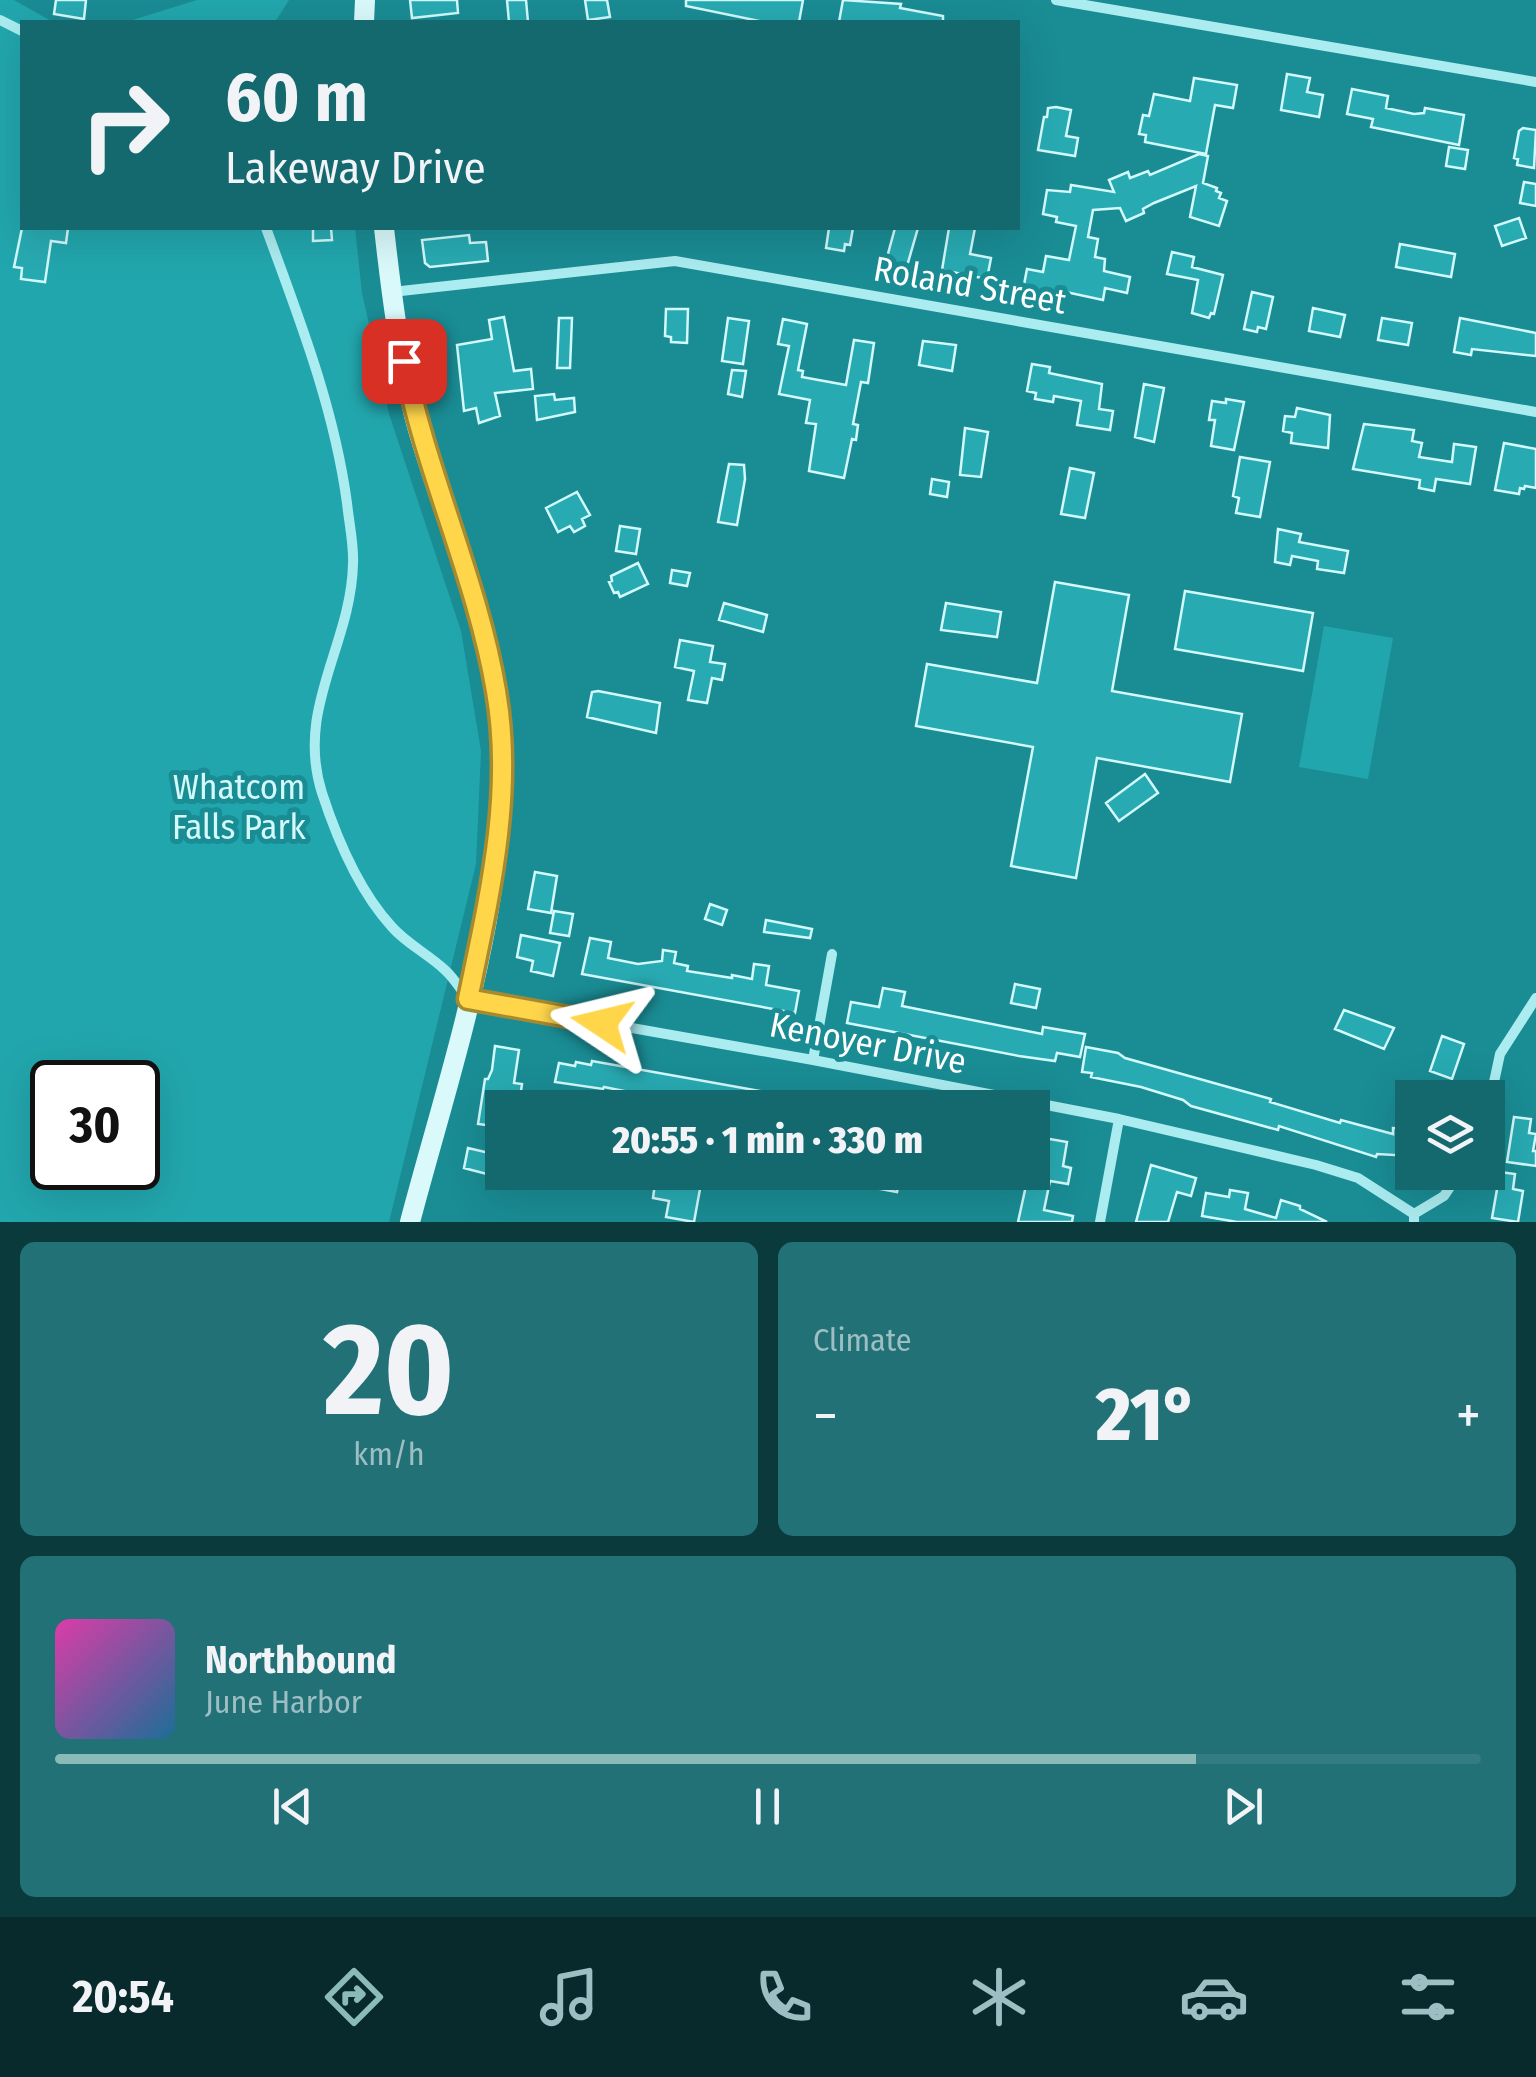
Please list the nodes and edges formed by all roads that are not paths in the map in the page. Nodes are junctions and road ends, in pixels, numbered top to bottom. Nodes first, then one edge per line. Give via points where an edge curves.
1 (1056, 0) edge
2 (1536, 82) edge
3 (267, 230) edge
4 (384, 230) edge
5 (392, 292) junction
6 (1536, 412) edge
7 (832, 954) dead end
8 (1536, 998) edge
9 (468, 999) junction
10 (813, 1060) junction
11 (1494, 1080) edge
12 (1119, 1119) junction
13 (1448, 1190) edge
14 (1414, 1218) edge
15 (410, 1222) edge
16 (1100, 1222) edge

1 - 2 street
3 - 9 street via 319,374 353,548 347,602 313,729 322,792 371,899
4 - 5 main road
5 - 6 street, Roland Street via 674,261
5 - 9 main road via 414,415 480,618 497,695 498,848
7 - 10 street
8 - 11 street via 1500,1054
9 - 10 street, Kenoyer Drive
9 - 15 main road
10 - 12 street, Kenoyer Drive
12 - 14 street, Kenoyer Drive via 1358,1178
12 - 16 street
13 - 14 street

